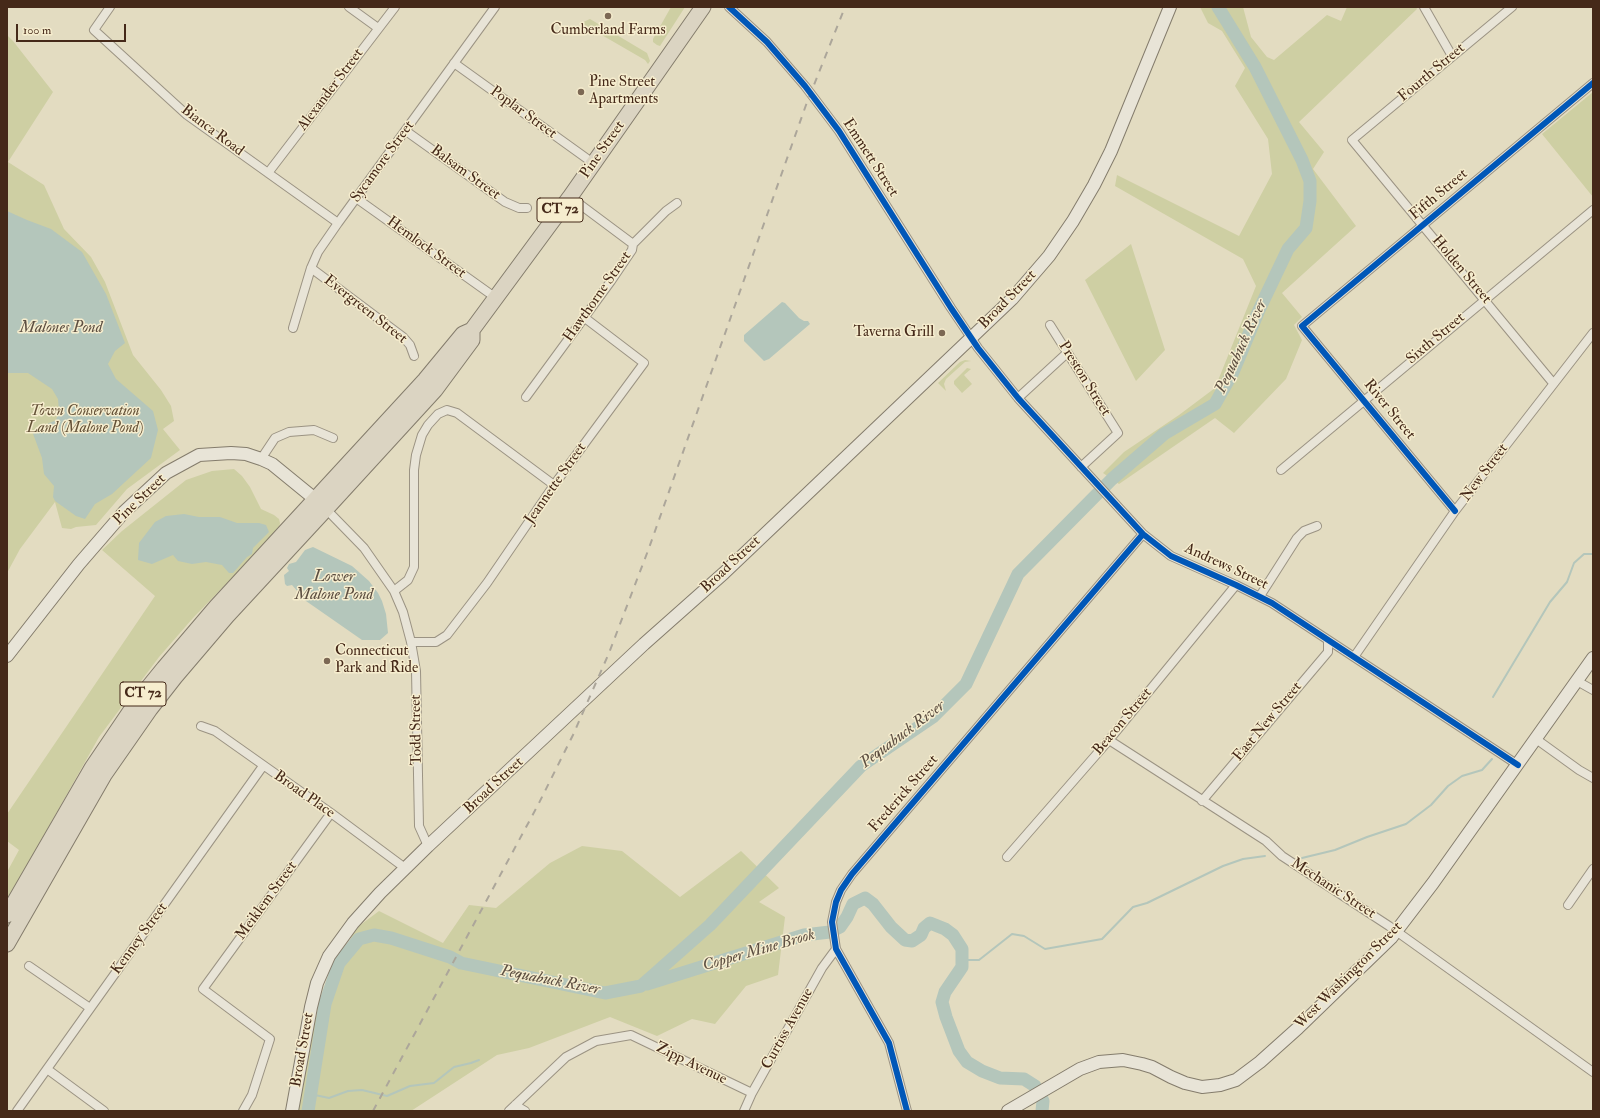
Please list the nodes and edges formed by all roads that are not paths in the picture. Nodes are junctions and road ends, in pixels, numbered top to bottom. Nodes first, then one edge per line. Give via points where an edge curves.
1 (110, 7) edge
2 (349, 7) edge
3 (395, 7) edge
4 (495, 7) edge
5 (703, 7) edge
6 (728, 7) edge
7 (1170, 7) edge
8 (1424, 7) edge
9 (1512, 7) edge
10 (378, 28) junction
11 (1452, 56) junction
12 (454, 63) junction
13 (1593, 84) edge
14 (406, 131) junction
15 (1352, 140) joint
16 (593, 163) junction
17 (268, 173) junction
18 (570, 197) junction
19 (356, 198) junction
20 (677, 204) dead end
21 (527, 208) dead end
22 (1593, 210) edge
23 (338, 223) junction
24 (1423, 225) junction
25 (633, 244) junction
26 (311, 268) junction
27 (496, 298) junction
28 (1485, 299) junction
29 (585, 318) junction
30 (1050, 326) dead end
31 (1302, 326) joint
32 (293, 328) dead end
33 (1593, 333) edge
34 (972, 338) junction
35 (1067, 353) junction
36 (414, 356) dead end
37 (1553, 383) junction
38 (526, 397) dead end
39 (1018, 398) junction
40 (1364, 400) junction
41 (333, 438) dead end
42 (261, 459) junction
43 (1080, 467) junction
44 (1281, 470) dead end
45 (554, 485) junction
46 (321, 504) junction
47 (1456, 511) junction
48 (1317, 526) dead end
49 (1143, 534) junction
50 (1236, 585) junction
51 (394, 591) junction
52 (1260, 596) junction
53 (1328, 641) junction
54 (411, 642) junction
55 (7, 656) edge
56 (1354, 657) junction
57 (1593, 658) edge
58 (1577, 681) junction
59 (1593, 690) edge
60 (201, 726) dead end
61 (1536, 739) junction
62 (1109, 740) junction
63 (1518, 765) junction
64 (263, 766) junction
65 (1593, 778) edge
66 (1202, 800) junction
67 (331, 813) junction
68 (428, 846) junction
69 (1007, 857) dead end
70 (405, 868) junction
71 (1593, 869) edge
72 (1568, 905) dead end
73 (7, 914) edge
74 (1396, 931) junction
75 (7, 944) edge
76 (836, 949) junction
77 (29, 966) dead end
78 (90, 1008) junction
79 (47, 1069) junction
80 (1593, 1072) edge
81 (752, 1093) junction
82 (515, 1105) junction
83 (17, 1111) edge
84 (104, 1111) edge
85 (243, 1111) edge
86 (292, 1111) edge
87 (509, 1111) edge
88 (524, 1111) edge
89 (744, 1111) edge
90 (907, 1111) edge
91 (1008, 1111) edge

1 - 17 street, Bianca Road via 94,30 188,115
2 - 10 street
3 - 10 street, Alexander Street
4 - 12 street, Sycamore Street
5 - 16 highway, Pine Street / CT 72
6 - 34 street, Emmett Street via 767,42 805,86 835,127
7 - 34 main road, Broad Street via 1111,151 1074,221 1049,256 1012,299
8 - 11 street
9 - 11 street, Fourth Street
10 - 17 street, Alexander Street
11 - 15 street, Fourth Street
12 - 14 street, Sycamore Street
12 - 16 street, Poplar Street
13 - 24 street, Fifth Street
14 - 19 street, Sycamore Street
14 - 21 street, Balsam Street via 505,202 519,208
15 - 24 street, Holden Street
16 - 18 highway, Pine Street / CT 72
17 - 23 street, Bianca Road
18 - 25 street
18 - 27 highway, Pine Street / CT 72
19 - 23 street, Sycamore Street
19 - 27 street, Hemlock Street
20 - 25 street, Hawthorne Street via 666,211
22 - 28 street, Sixth Street
23 - 26 street, Sycamore Street via 318,252
24 - 28 street, Holden Street
24 - 31 street, Fifth Street
25 - 29 street, Hawthorne Street via 632,250
26 - 32 street, Sycamore Street
26 - 36 street, Evergreen Street via 403,337 410,345
27 - 46 highway, Pine Street / CT 72 via 472,330 463,334
28 - 37 street, Holden Street
28 - 40 street, Sixth Street
29 - 38 street, Hawthorne Street
29 - 45 street, Jeannette Street via 644,363
30 - 35 street, Preston Street
31 - 40 street, River Street
33 - 37 street, New Street
34 - 39 street, Andrews Street
34 - 68 main road, Broad Street via 724,573 644,644
35 - 39 street
35 - 43 street, Preston Street via 1118,433
37 - 47 street, New Street
39 - 43 street, Andrews Street
40 - 44 street, Sixth Street
40 - 47 street, River Street
41 - 42 street via 314,430 289,432 275,438
42 - 46 main road, Pine Street via 272,464
42 - 55 main road, Pine Street via 246,454 199,455 166,473 124,512 79,564
43 - 49 street, Andrews Street
45 - 51 street via 457,413 447,410 438,414 428,425 418,446 414,470 414,567 408,580
45 - 54 street, Jeannette Street via 487,583 447,634 436,642
46 - 51 street, Todd Street via 364,548
46 - 73 highway, CT 72 via 196,630 138,700 92,768
46 - 75 highway, CT 72 via 150,709 104,774
47 - 56 street, New Street
48 - 52 street via 1304,531 1297,538
49 - 50 street, Andrews Street via 1171,556
49 - 76 street, Frederick Street via 852,874 836,902 832,922
50 - 52 street, Andrews Street
50 - 62 street, Beacon Street
51 - 54 street, Todd Street
52 - 53 street, Andrews Street
53 - 56 street, Andrews Street
53 - 66 street, East New Street via 1328,652
54 - 68 street, Todd Street via 417,693 418,826
56 - 63 street, Andrews Street
57 - 58 main road, West Washington Street
58 - 59 street
58 - 61 main road, West Washington Street
60 - 64 street, Broad Place via 215,731
61 - 63 main road, West Washington Street
61 - 65 street
62 - 66 street, Mechanic Street
62 - 69 street, Beacon Street
63 - 74 main road, West Washington Street
64 - 67 street, Broad Place
64 - 78 street, Kenney Street
66 - 74 street, Mechanic Street
67 - 70 street, Broad Place
67 - 85 street, Meiklem Street via 203,989 270,1039 252,1095
68 - 70 main road, Broad Street
70 - 86 main road, Broad Street via 353,923 329,956 317,983 311,1007
71 - 72 street
74 - 80 street, Mechanic Street
74 - 91 main road, West Washington Street via 1298,1028 1236,1080 1220,1085 1195,1086 1152,1067 1123,1060 1099,1062 1080,1069
76 - 81 street, Curtiss Avenue via 822,968
76 - 90 street, Frederick Street via 889,1043
77 - 78 street
78 - 79 street, Kenney Street
79 - 83 street, Kenney Street
79 - 84 street
81 - 82 street, Zipp Avenue via 631,1035 596,1041 566,1057
81 - 89 street, Curtiss Avenue
82 - 87 street
82 - 88 street

